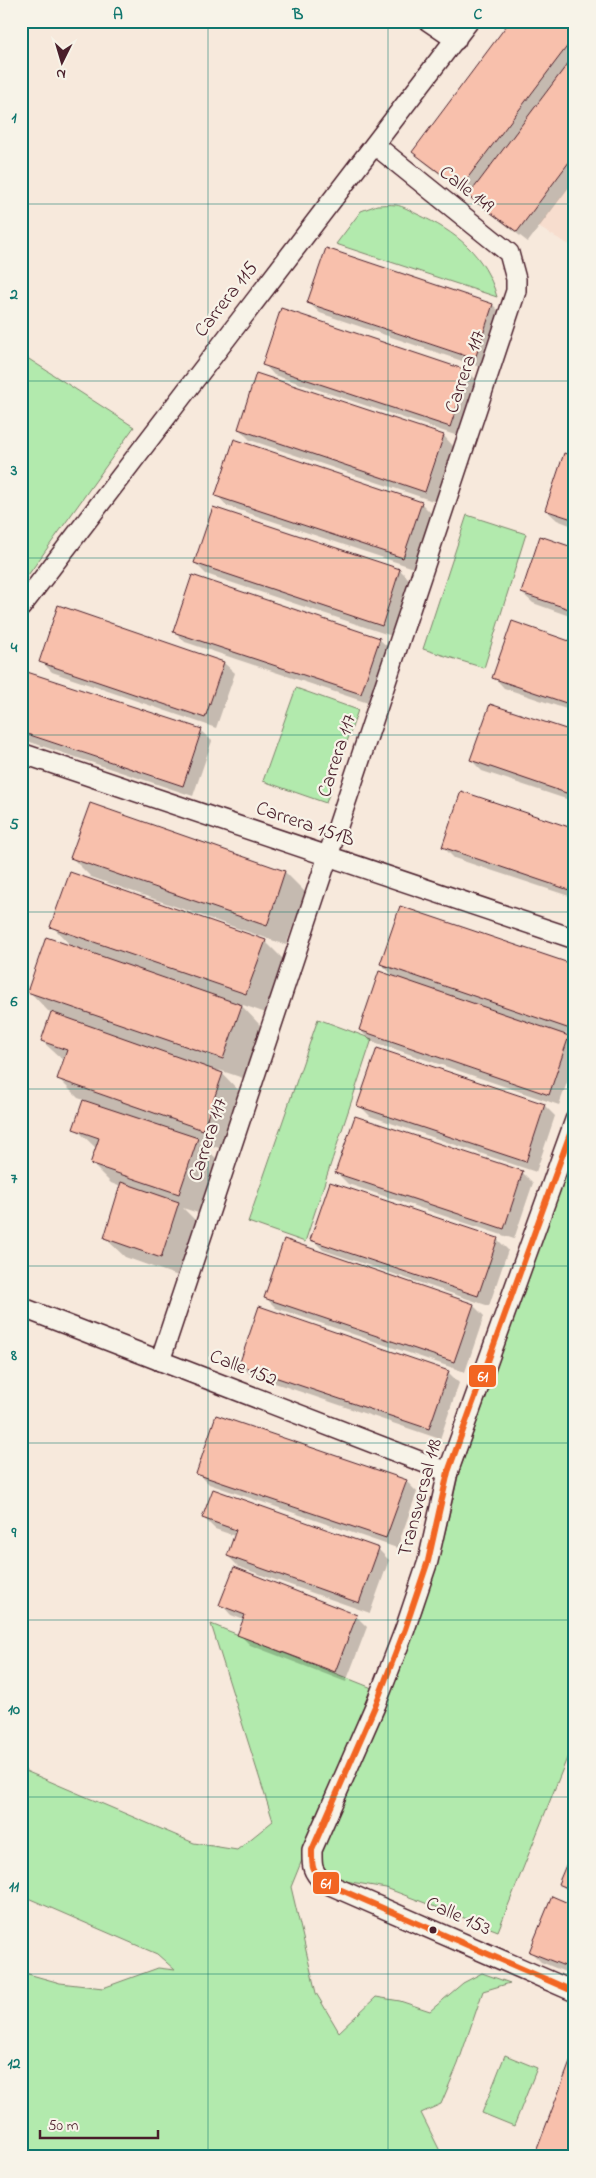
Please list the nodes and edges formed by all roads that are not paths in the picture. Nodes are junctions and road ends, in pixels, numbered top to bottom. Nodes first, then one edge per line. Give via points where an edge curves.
1 (428, 21) edge
2 (470, 21) edge
3 (456, 40) junction
4 (375, 145) junction
5 (516, 279) joint
6 (21, 607) edge
7 (21, 753) edge
8 (328, 856) junction
9 (575, 939) edge
10 (575, 1120) edge
11 (21, 1307) edge
12 (160, 1360) junction
13 (448, 1472) junction
14 (323, 1882) joint
15 (575, 1992) edge

1 - 3 street
2 - 3 street, Carrera 115
3 - 4 street, Carrera 115
4 - 5 street, Calle 149 via 509,253
4 - 6 street, Carrera 115
5 - 8 street, Carrera 117 via 513,304
7 - 8 street, Carrera 151B
8 - 9 street, Carrera 151B
8 - 12 street, Carrera 117
10 - 13 street, Transversal 118
11 - 12 street, Calle 152
12 - 13 street, Calle 152
13 - 14 street, Transversal 118 via 428,1562 405,1629 312,1850 314,1872
14 - 15 street, Calle 153

